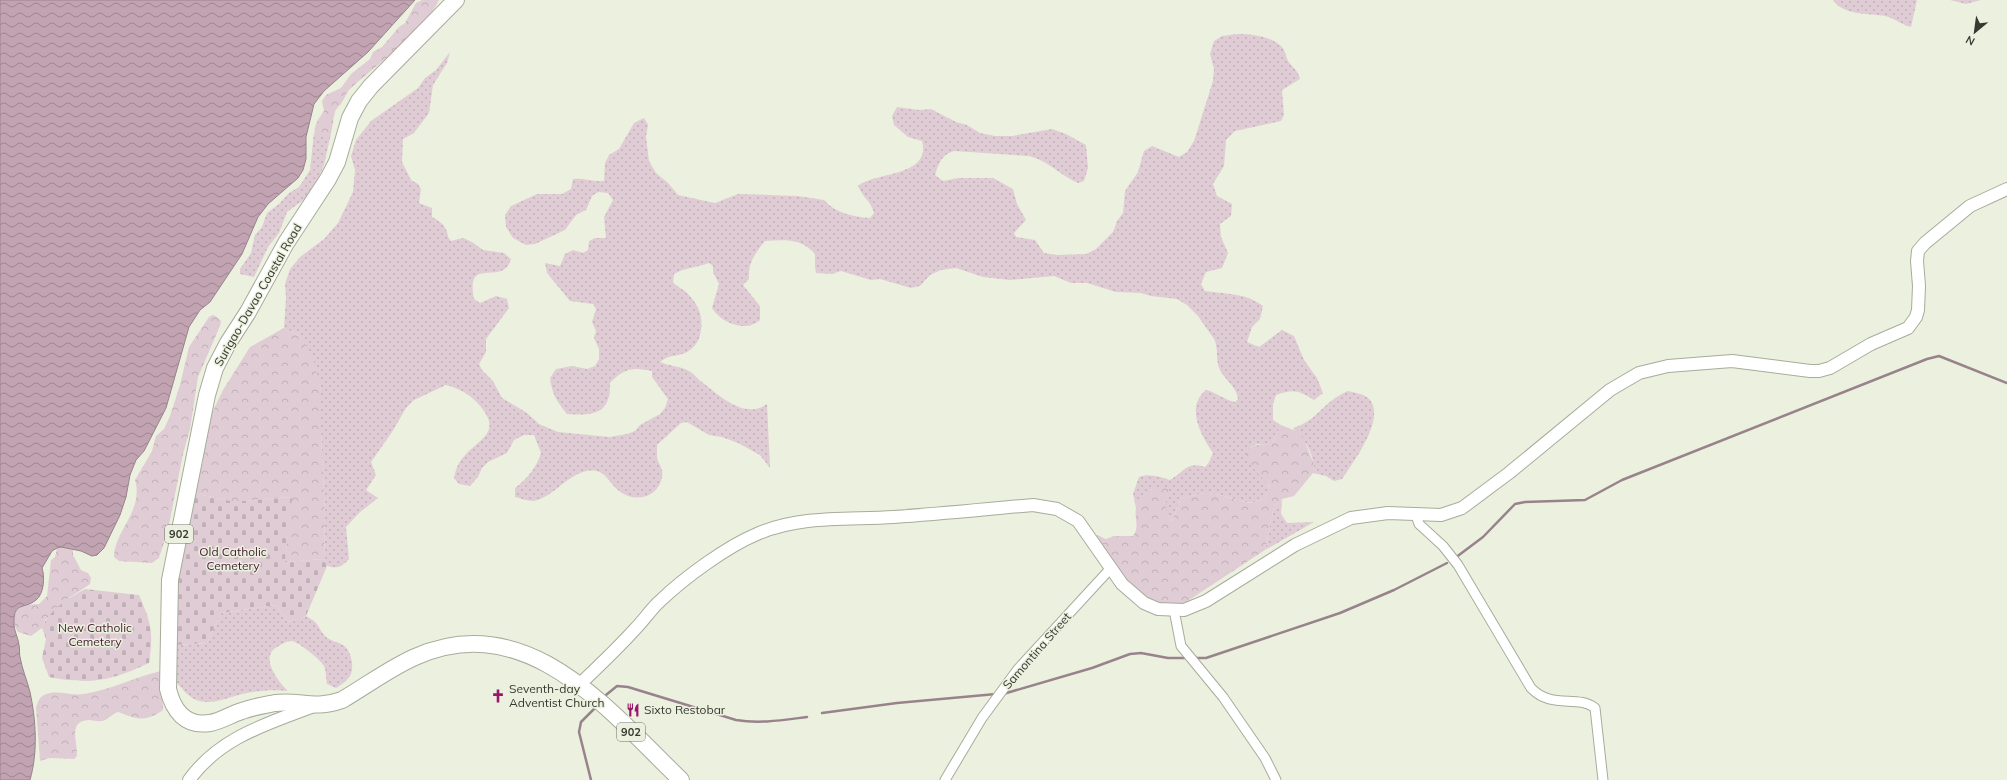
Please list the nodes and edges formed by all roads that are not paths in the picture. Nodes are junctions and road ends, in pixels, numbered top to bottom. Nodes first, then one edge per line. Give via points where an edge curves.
1 (456, 0) edge
2 (2007, 189) edge
3 (1416, 515) junction
4 (1111, 568) junction
5 (1174, 610) junction
6 (580, 684) junction
7 (314, 706) junction
8 (189, 780) edge
9 (681, 780) edge
10 (945, 780) edge
11 (1276, 780) edge
12 (1603, 780) edge

1 - 7 highway, Surigao-Davao Coastal Road / 902 via 359,101 350,118 328,179 286,243 252,306 228,343 215,368 207,395 184,504 170,580 168,688 172,704 183,717 200,724 276,703
2 - 3 street via 1970,206 1918,251 1918,310 1908,328 1871,344 1830,368 1819,371 1732,361 1668,366 1639,373 1610,390 1462,508 1440,515
3 - 5 street via 1388,513 1351,518 1295,545 1206,601 1194,607
3 - 12 street via 1419,524 1443,546 1458,565 1531,688 1545,699 1583,703 1595,708
4 - 5 street via 1122,584 1144,603 1158,609
4 - 6 street via 1078,521 1046,506 893,517 836,518 776,526 729,549 668,593 630,636
4 - 10 street, Samontina Street via 1018,669 982,718
5 - 11 street via 1181,646 1223,697 1265,758
6 - 7 highway, Surigao-Davao Coastal Road / 902 via 554,667 521,652 502,646 463,644 414,657 342,700
6 - 9 highway, Surigao-Davao Coastal Road / 902
7 - 8 street via 231,740

